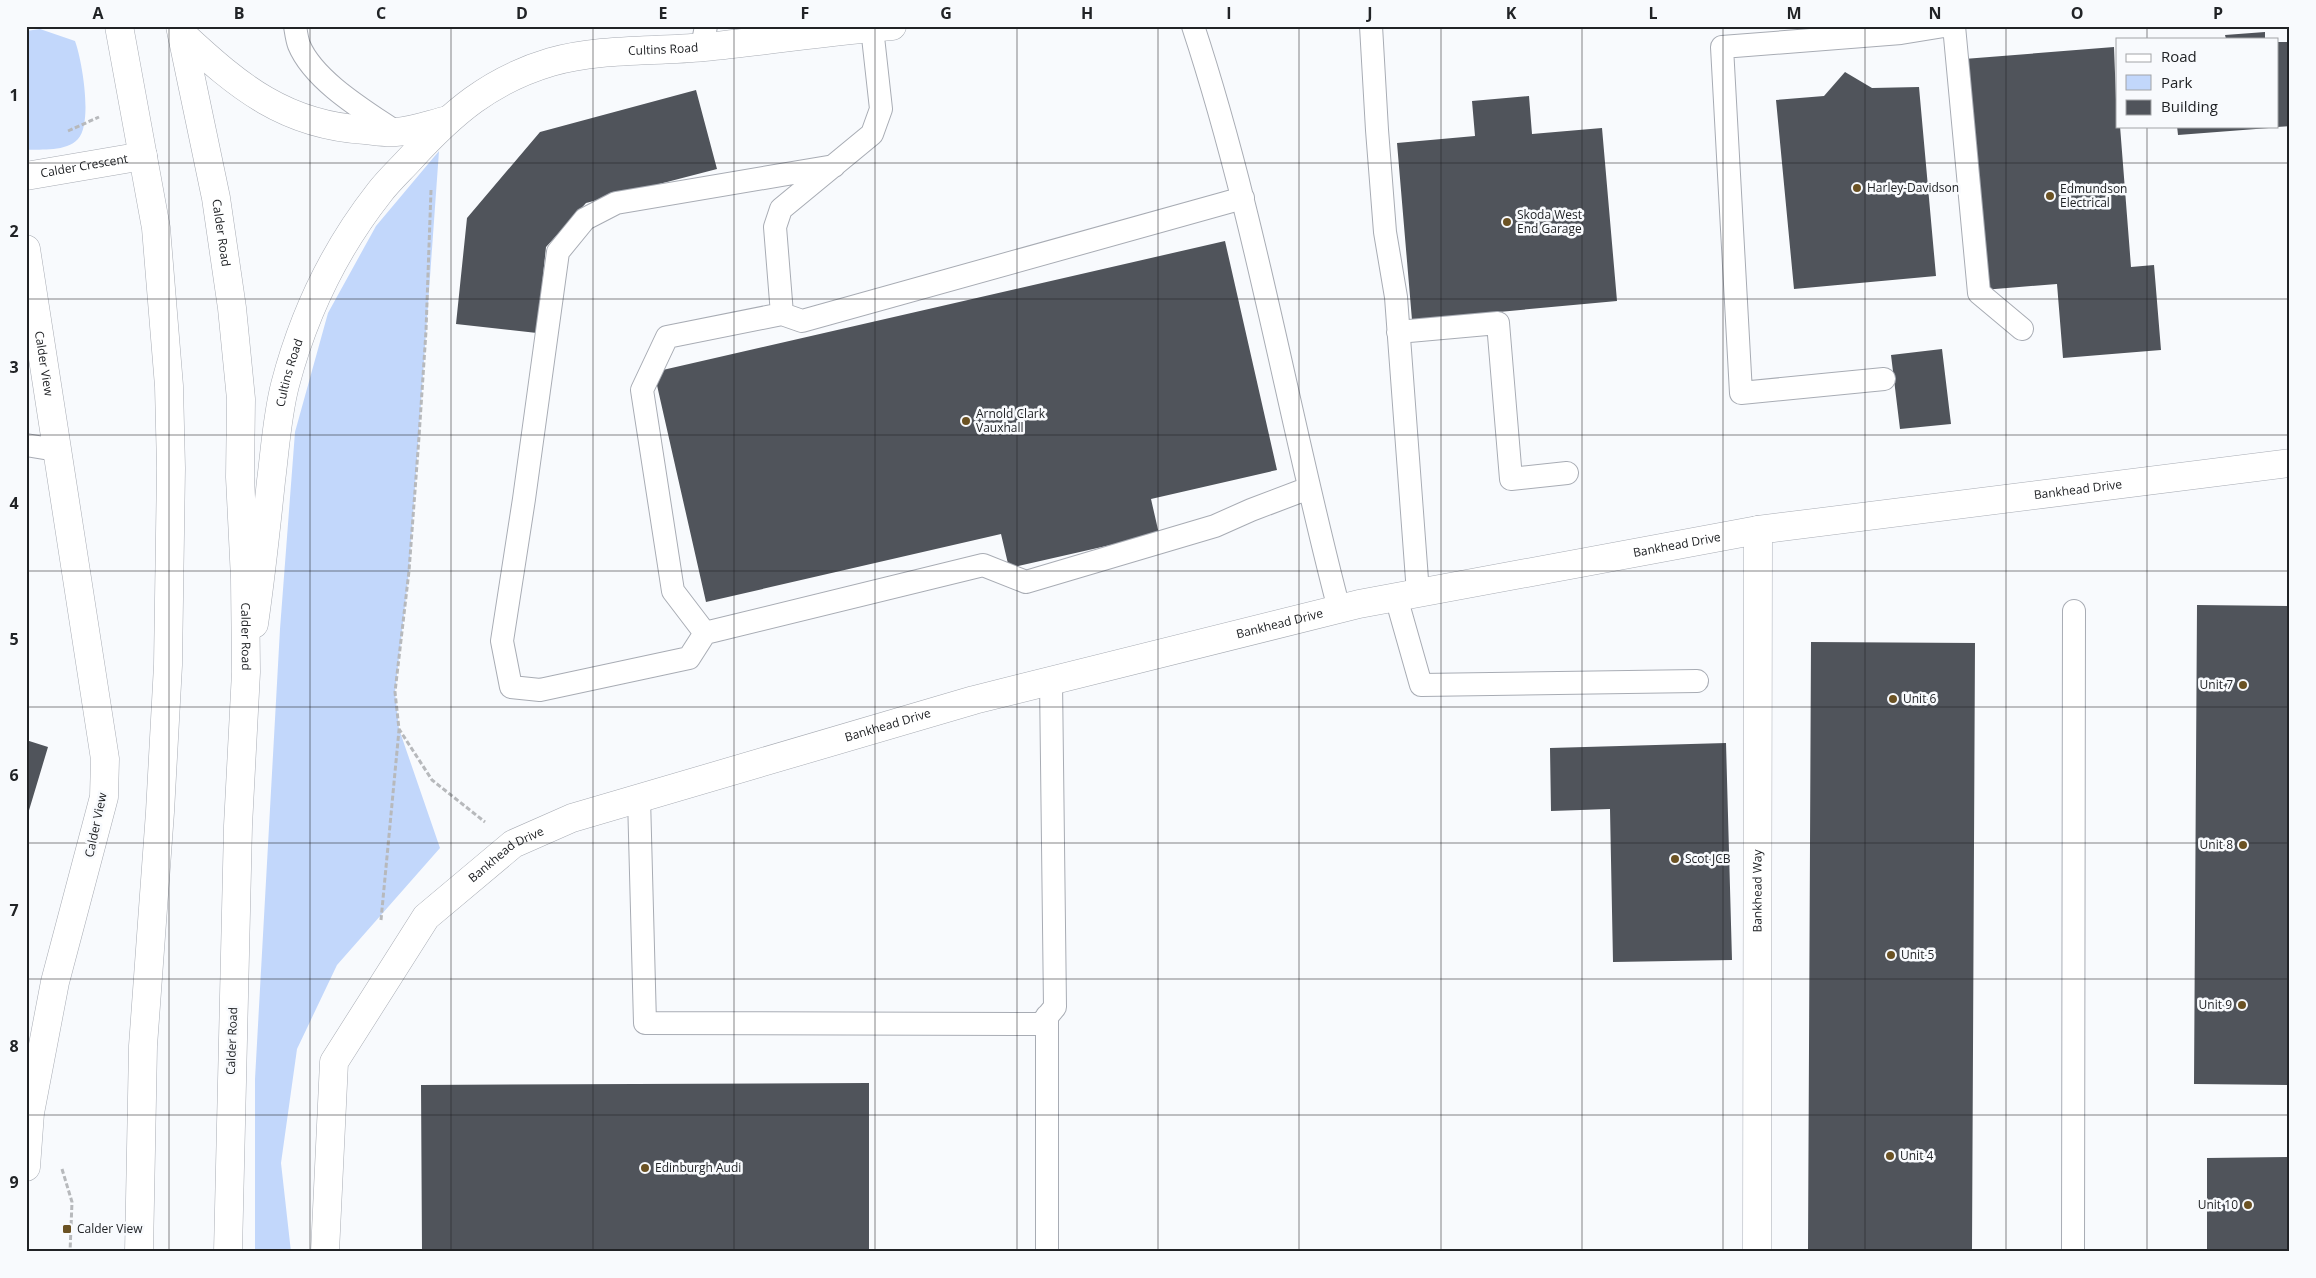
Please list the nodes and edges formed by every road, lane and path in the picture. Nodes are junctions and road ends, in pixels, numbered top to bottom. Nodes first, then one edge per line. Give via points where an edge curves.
1 (295, 26) edge
2 (1194, 26) edge
3 (1371, 26) edge
4 (1944, 26) edge
5 (1954, 26) edge
6 (119, 27) edge
7 (882, 27) edge
8 (182, 31) edge
9 (704, 37) edge
10 (104, 115) dead end
11 (440, 127) junction
12 (396, 132) junction
13 (60, 133) dead end
14 (143, 156) junction
15 (834, 166) junction
16 (26, 176) edge
17 (1243, 198) junction
18 (26, 249) edge
19 (782, 314) junction
20 (2022, 329) dead end
21 (1398, 332) junction
22 (1884, 379) dead end
23 (26, 445) edge
24 (56, 450) junction
25 (2290, 463) edge
26 (1567, 473) dead end
27 (1309, 488) junction
28 (1758, 530) junction
29 (1407, 595) junction
30 (1339, 609) junction
31 (2074, 612) dead end
32 (705, 633) junction
33 (246, 672) junction
34 (1051, 681) junction
35 (1697, 682) dead end
36 (399, 729) junction
37 (639, 798) junction
38 (513, 844) junction
39 (380, 921) dead end
40 (1047, 1016) junction
41 (26, 1166) edge
42 (138, 1252) edge
43 (228, 1252) edge
44 (325, 1252) edge
45 (1047, 1252) edge
46 (1757, 1252) edge
47 (2073, 1252) edge

1 - 12 lane via 299,46 316,70 345,98
2 - 17 lane
3 - 21 lane via 1384,222
4 - 22 lane via 1901,33 1722,48 1742,393
5 - 20 lane via 1979,293
6 - 14 street
7 - 9 street, Cultins Road
7 - 15 lane via 881,108 872,134
8 - 12 street, Cultins Road via 227,75 295,117 344,129
8 - 33 street, Calder Road via 216,198 232,308 240,390
9 - 11 street, Cultins Road via 588,55 521,72 467,103
10 - 13 path
11 - 12 street, Cultins Road
11 - 33 street, Cultins Road via 379,192 346,240 322,284 302,332 285,386
11 - 36 path via 409,571 395,692
14 - 16 street, Calder Crescent
14 - 42 street via 156,228 169,386 171,468 168,665 143,1046
15 - 19 lane via 781,209 775,227
15 - 32 lane via 616,204 585,219 558,252 502,641 511,687 540,690 689,658
17 - 19 lane via 802,321
17 - 27 lane
18 - 24 street, Calder View
19 - 32 lane via 667,338 642,390 673,591
21 - 26 lane via 1498,324 1511,479
21 - 29 lane
23 - 24 lane
24 - 41 street, Calder View via 105,759 104,797 55,982 30,1113
25 - 28 street, Bankhead Drive
27 - 30 lane
27 - 32 lane via 1214,526 1026,582 983,565
28 - 29 street, Bankhead Drive
28 - 46 street, Bankhead Way
29 - 30 street, Bankhead Drive
29 - 35 lane via 1421,684
30 - 34 street, Bankhead Drive
31 - 47 lane
33 - 43 street, Calder Road via 238,846
34 - 37 street, Bankhead Drive via 974,700
34 - 40 lane via 1055,1007
36 - 38 path via 432,780
36 - 39 path
37 - 38 street, Bankhead Drive via 572,818
37 - 40 lane via 645,1023 1041,1024
38 - 44 street, Bankhead Drive via 426,917 334,1062
40 - 45 lane

